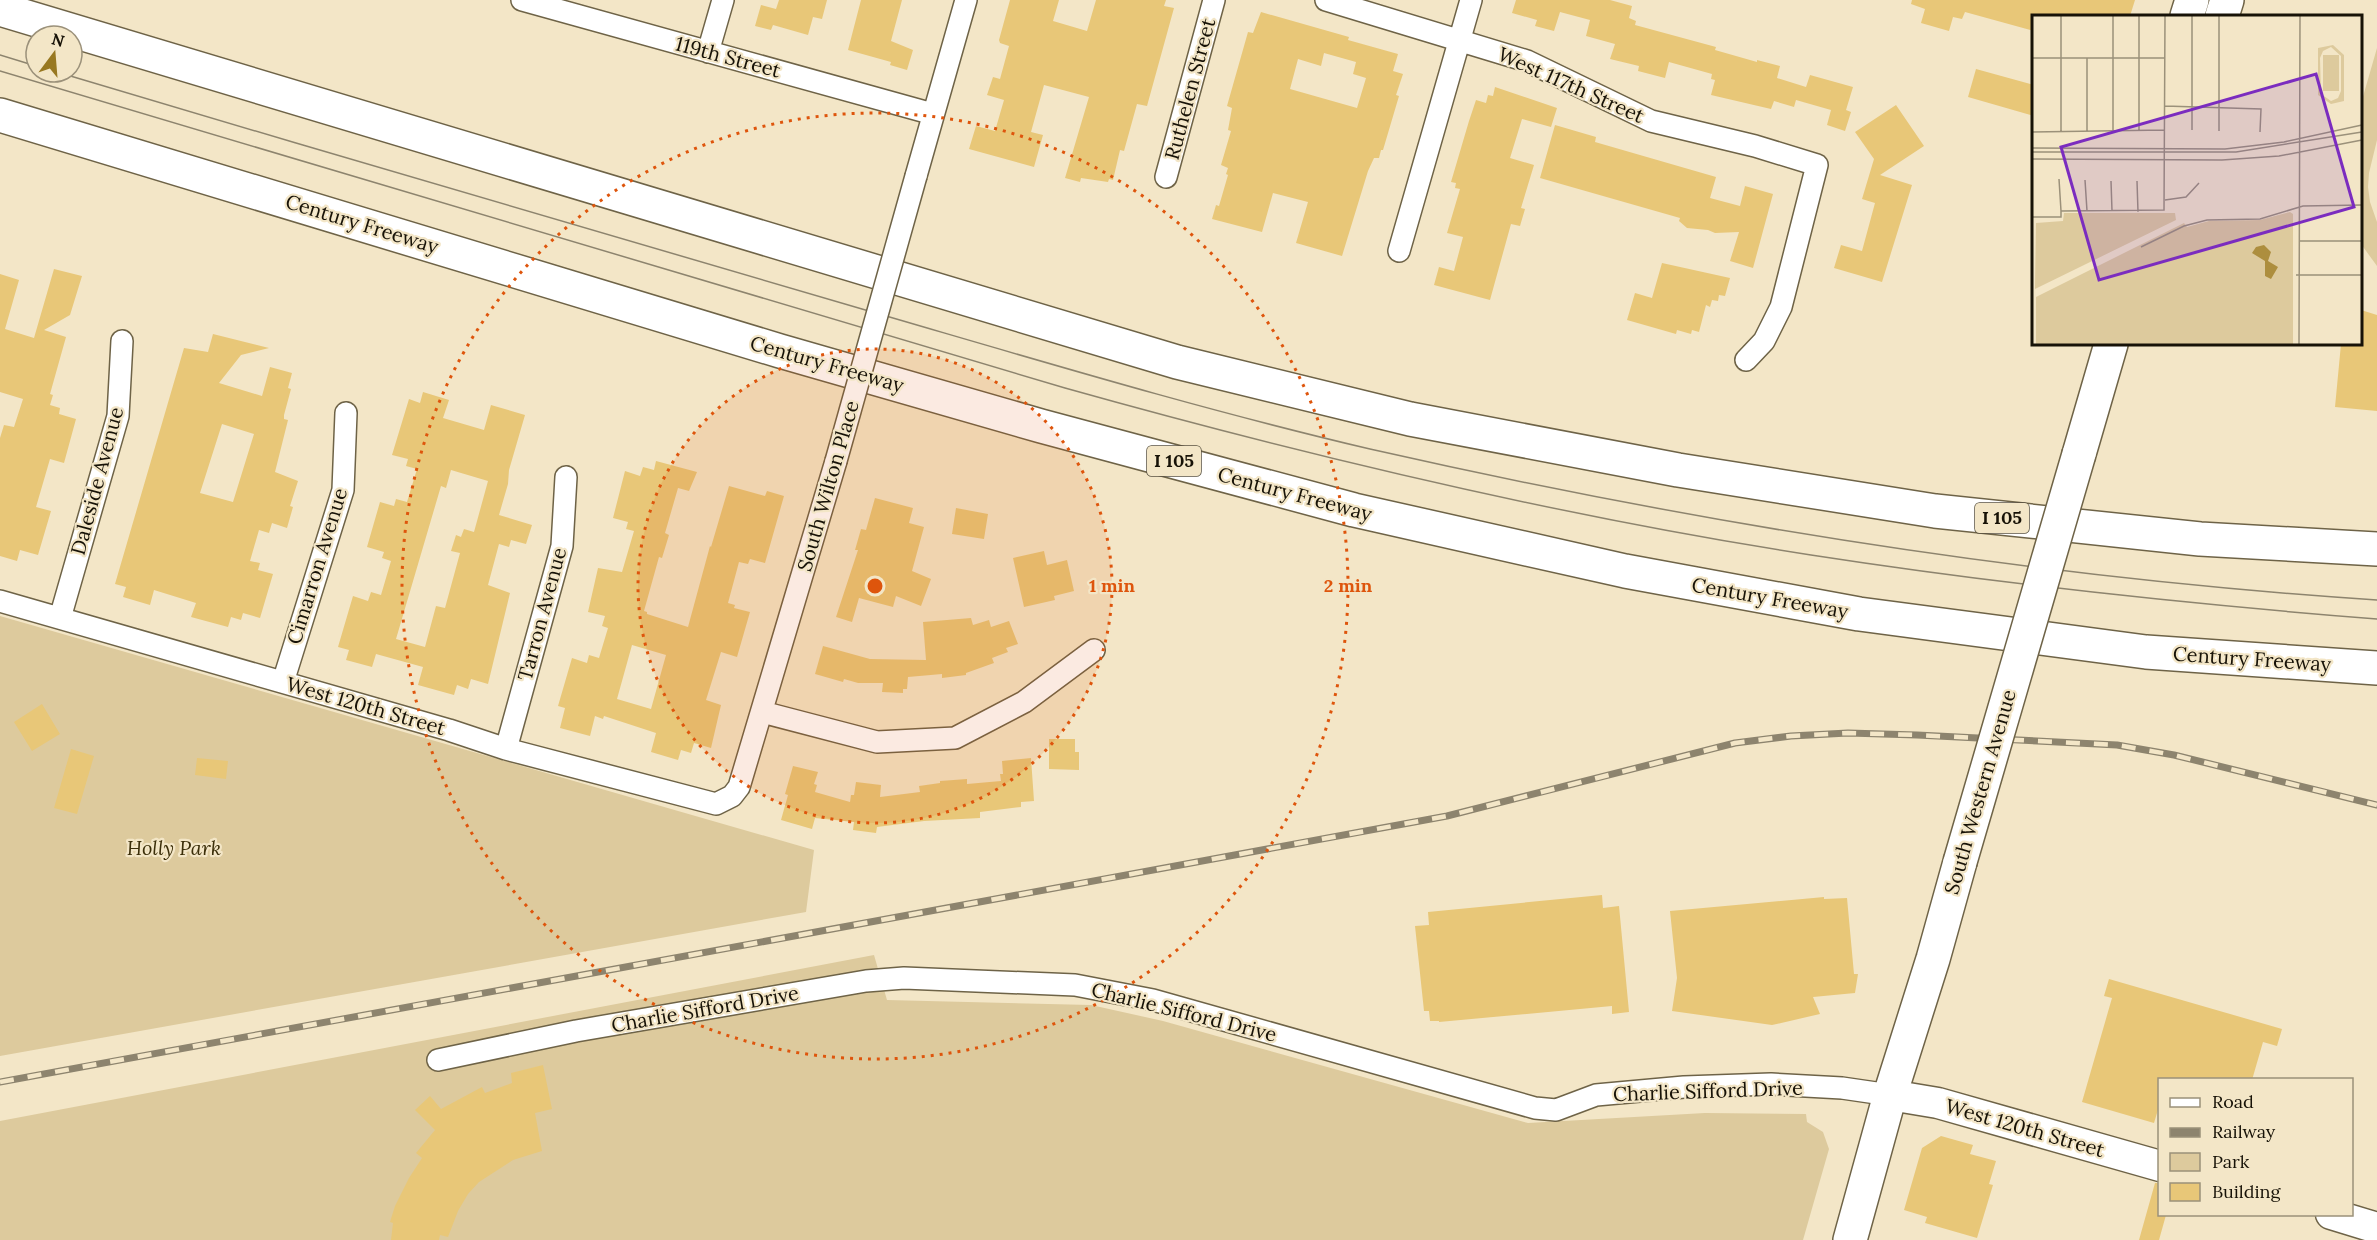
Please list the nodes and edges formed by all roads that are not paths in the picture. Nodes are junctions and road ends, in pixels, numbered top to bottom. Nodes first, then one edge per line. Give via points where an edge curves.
1 (522, 0) edge
2 (723, 0) edge
3 (966, 0) edge
4 (1214, 0) edge
5 (1326, 0) edge
6 (1471, 0) edge
7 (2192, 0) edge
8 (2227, 0) edge
9 (0, 9) edge
10 (2187, 15) edge
11 (2222, 15) edge
12 (1460, 39) junction
13 (708, 52) junction
14 (933, 114) junction
15 (0, 115) edge
16 (1166, 177) dead end
17 (1399, 251) dead end
18 (122, 341) dead end
19 (2111, 345) edge
20 (1746, 360) dead end
21 (346, 413) dead end
22 (566, 477) dead end
23 (2377, 549) edge
24 (0, 601) edge
25 (60, 618) junction
26 (1095, 650) dead end
27 (2377, 668) edge
28 (283, 682) junction
29 (762, 711) junction
30 (506, 749) junction
31 (732, 796) joint
32 (438, 1060) dead end
33 (1890, 1095) junction
34 (2158, 1165) edge
35 (2335, 1216) edge
36 (2377, 1227) edge
37 (1850, 1240) edge

1 - 13 street, 119th Street
2 - 13 street
3 - 14 street, South Wilton Place
4 - 16 street, Ruthelen Street
5 - 12 street, West 117th Street
6 - 12 street
7 - 10 main road
8 - 11 main road
9 - 23 main road, I 105 via 1177,362 1410,419 1678,470 1935,511 2200,539
12 - 17 street
12 - 20 street, West 117th Street via 1527,61 1651,121 1817,165 1781,307 1764,341
13 - 14 street, 119th Street
14 - 29 street, South Wilton Place, bridge
15 - 27 main road, Century Freeway / I 105 via 780,351 1354,510 1624,571 1859,614 2146,652
18 - 25 street, Daleside Avenue via 118,416
19 - 33 main road, South Western Avenue, bridge
21 - 28 street, Cimarron Avenue via 343,490
22 - 30 street, Tarron Avenue via 562,546
24 - 25 street, West 120th Street
25 - 28 street, West 120th Street
26 - 29 street via 1024,702 955,738 877,742
28 - 30 street, West 120th Street
29 - 31 street, South Wilton Place
30 - 31 street, West 120th Street via 716,804
32 - 33 street, Charlie Sifford Drive via 576,1031 866,981 904,978 1075,985 1116,992 1534,1108 1556,1110 1596,1095 1684,1087 1771,1084
33 - 34 street, West 120th Street via 1938,1103
33 - 37 main road, South Western Avenue
35 - 36 street

